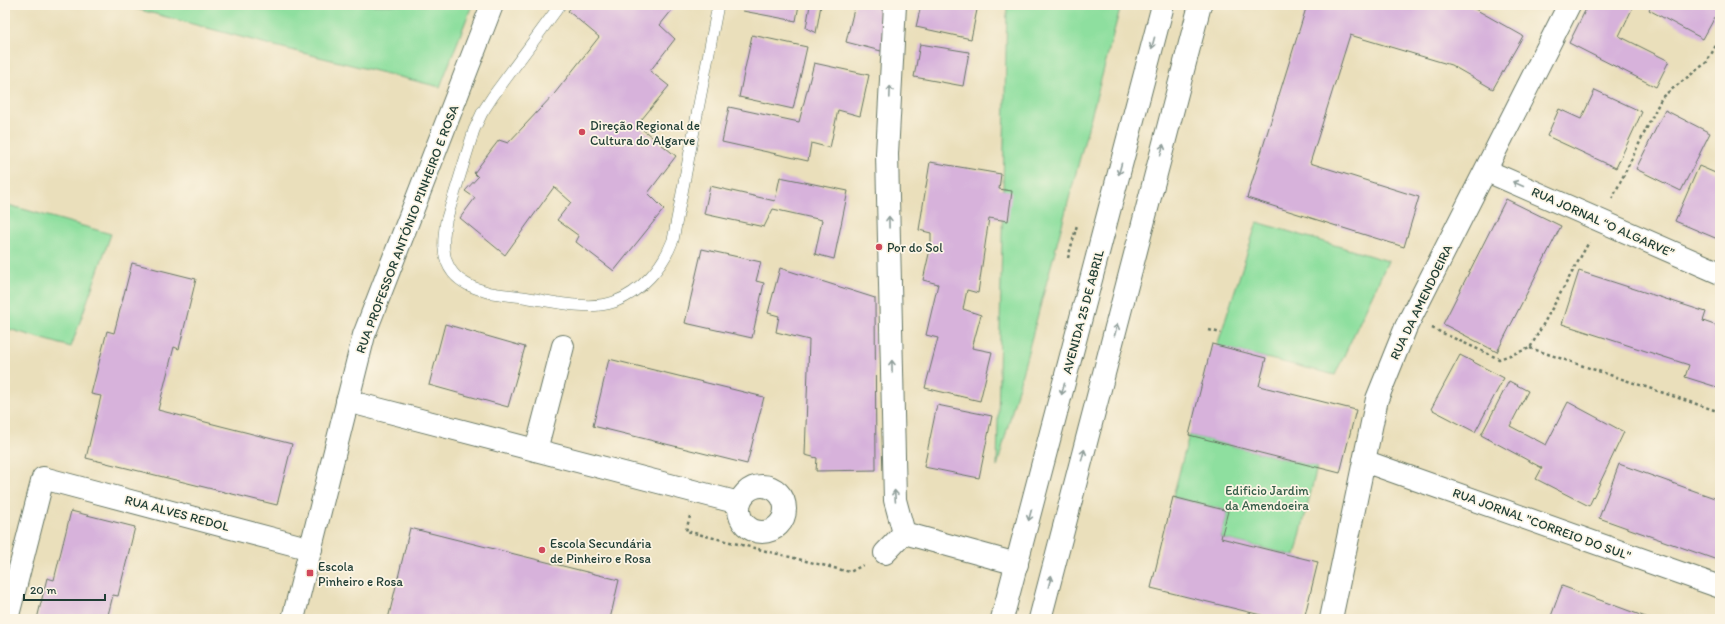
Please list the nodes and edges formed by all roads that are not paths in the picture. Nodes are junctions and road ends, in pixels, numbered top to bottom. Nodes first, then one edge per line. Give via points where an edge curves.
1 (492, 5) edge
2 (560, 5) edge
3 (718, 5) edge
4 (895, 5) edge
5 (1163, 5) edge
6 (1200, 5) edge
7 (1569, 5) edge
8 (1487, 170) junction
9 (1720, 273) edge
10 (563, 346) dead end
11 (347, 401) junction
12 (536, 450) junction
13 (1364, 461) junction
14 (739, 503) dead end
15 (904, 533) junction
16 (311, 549) junction
17 (885, 553) road end
18 (1017, 564) junction
19 (1720, 587) edge
20 (7, 619) edge
21 (293, 619) edge
22 (1002, 619) edge
23 (1040, 619) edge
24 (1331, 619) edge

1 - 11 street, RUA PROFESSOR ANTÓNIO PINHEIRO E ROSA via 364,335
2 - 3 lane via 493,96 474,130 446,221 444,256 453,273 469,286 489,292 582,305 613,302 629,295 650,277 667,254 673,240
15 -> 4 street via 895,500 887,154
5 -> 18 street, AVENIDA 25 DE ABRIL
23 -> 6 street
7 - 8 street, RUA DA AMENDOEIRA
9 -> 8 street, RUA JORNAL “O ALGARVE”
8 - 13 street, RUA DA AMENDOEIRA via 1411,318 1377,399
10 - 12 street
11 - 12 street
11 - 16 street, RUA PROFESSOR ANTÓNIO PINHEIRO E ROSA
12 - 14 street
13 - 19 street, RUA JORNAL "CORREIO DO SUL"
13 - 24 street, RUA DA AMENDOEIRA
15 - 17 street
15 - 18 street
16 - 20 street, RUA ALVES REDOL via 43,478
16 - 21 street, RUA PROFESSOR ANTÓNIO PINHEIRO E ROSA
18 - 22 street, AVENIDA 25 DE ABRIL

